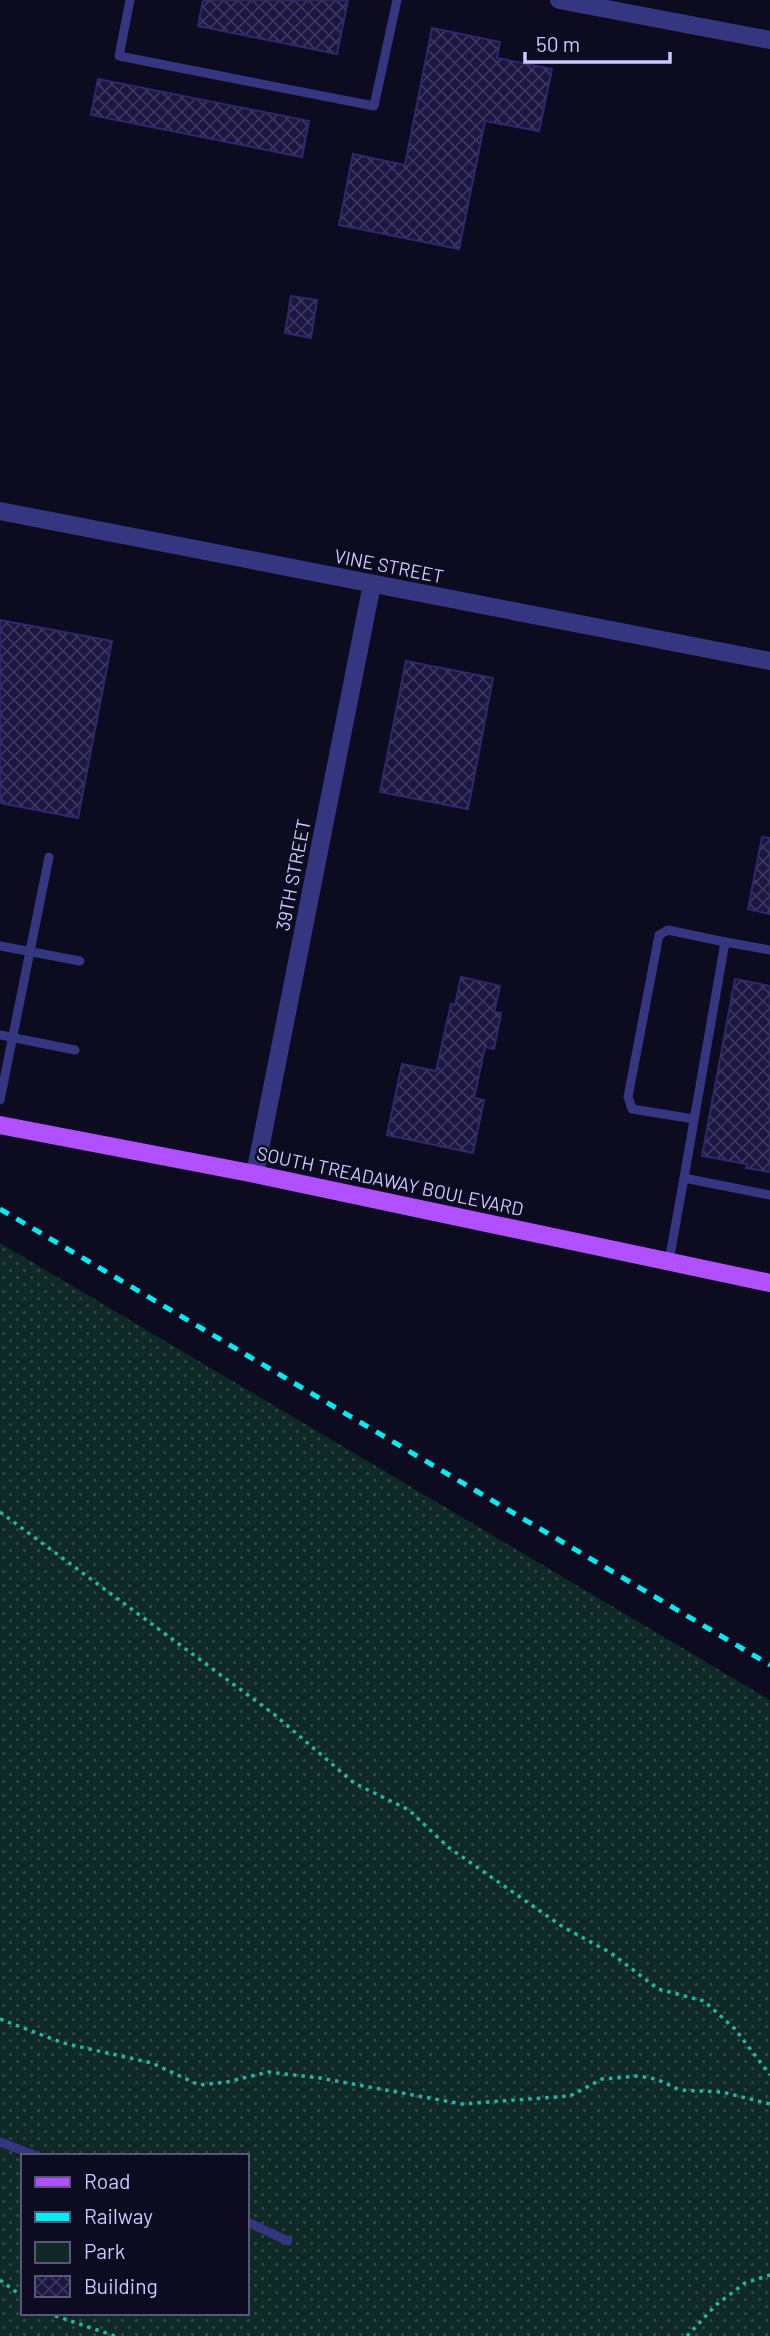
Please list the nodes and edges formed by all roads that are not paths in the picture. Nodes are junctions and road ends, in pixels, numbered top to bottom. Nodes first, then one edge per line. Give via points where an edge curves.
1 (130, 0) edge
2 (397, 0) edge
3 (559, 0) edge
4 (770, 40) edge
5 (0, 511) edge
6 (372, 584) junction
7 (770, 661) edge
8 (49, 857) dead end
9 (725, 942) junction
10 (0, 946) edge
11 (770, 950) edge
12 (31, 952) junction
13 (80, 961) dead end
14 (0, 1035) edge
15 (13, 1038) junction
16 (75, 1050) dead end
17 (0, 1100) edge
18 (694, 1119) junction
19 (0, 1125) edge
20 (255, 1174) junction
21 (684, 1178) junction
22 (770, 1195) edge
23 (668, 1261) junction
24 (770, 1283) edge
25 (0, 2142) edge
26 (31, 2154) edge
27 (248, 2222) edge
28 (288, 2241) dead end

1 - 2 lane via 118,56 374,106
3 - 4 street
5 - 6 street, VINE STREET
6 - 7 street, VINE STREET
6 - 20 street, 39TH STREET
8 - 12 lane
9 - 11 lane
9 - 18 lane
9 - 18 lane via 668,930 659,935 628,1097 632,1109
10 - 12 lane
12 - 13 lane
12 - 15 lane
14 - 15 lane
15 - 16 lane
15 - 17 lane
18 - 21 lane
19 - 20 main road, SOUTH TREADAWAY BOULEVARD
20 - 23 main road, SOUTH TREADAWAY BOULEVARD
21 - 22 lane
21 - 23 lane
23 - 24 main road, SOUTH TREADAWAY BOULEVARD
25 - 26 lane
27 - 28 lane

